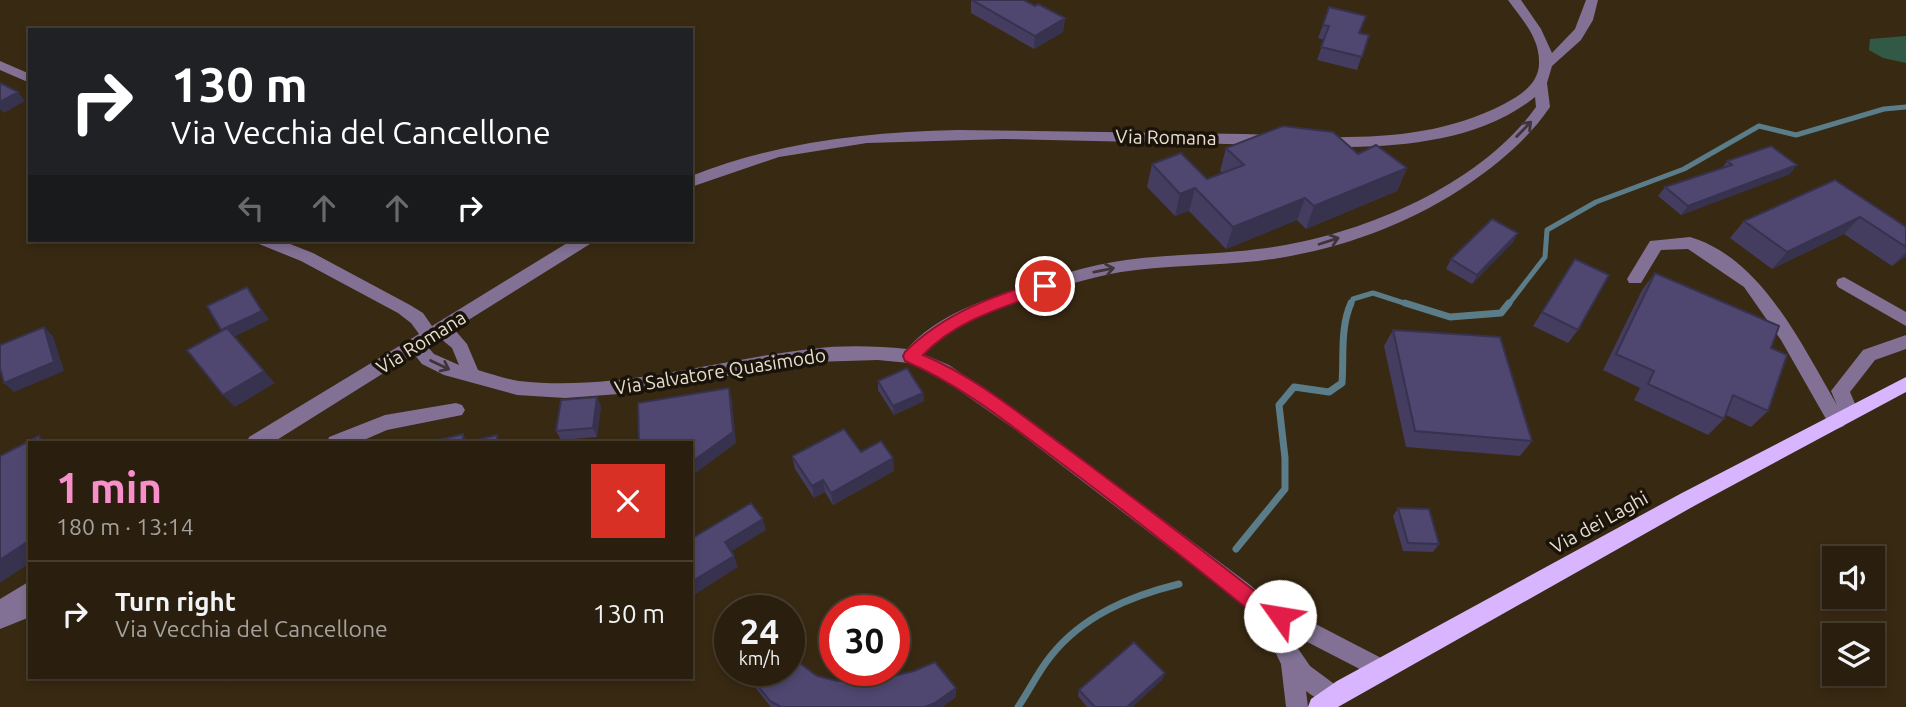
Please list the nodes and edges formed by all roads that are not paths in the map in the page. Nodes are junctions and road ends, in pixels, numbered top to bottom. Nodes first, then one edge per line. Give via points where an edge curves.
1 (1514, 0) edge
2 (1592, 0) edge
3 (1546, 64) junction
4 (0, 65) edge
5 (28, 78) edge
6 (1540, 83) junction
7 (1283, 140) edge
8 (1310, 142) edge
9 (693, 181) edge
10 (270, 242) edge
11 (581, 242) edge
12 (1635, 279) dead end
13 (1844, 283) dead end
14 (1906, 320) edge
15 (430, 337) junction
16 (1906, 342) edge
17 (911, 356) junction
18 (470, 374) junction
19 (1906, 384) edge
20 (456, 410) dead end
21 (1844, 417) junction
22 (259, 441) edge
23 (341, 441) edge
24 (28, 591) edge
25 (28, 608) edge
26 (0, 611) edge
27 (1267, 613) junction
28 (0, 619) edge
29 (1332, 646) junction
30 (1292, 662) junction
31 (1381, 669) junction
32 (1340, 697) edge
33 (1297, 707) edge

1 - 3 street via 1544,49
2 - 3 street via 1581,32
3 - 6 street
4 - 5 street
6 - 8 street via 1506,110 1448,133
17 -> 6 street via 959,318 1067,279 1107,269 1305,247 1395,220 1467,178 1513,141 1543,107
7 - 9 street, Via Romana via 975,133 880,136 772,152
10 - 15 street via 404,309
11 - 15 street, Via Romana
12 - 21 street via 1657,245 1690,243 1705,250 1751,283
13 - 14 street
15 - 18 street via 462,347
15 -> 18 street, Via Salvatore Quasimodo via 424,355 439,366
15 - 22 street, Via Romana
16 - 21 street via 1869,355 1854,373 1840,391
17 - 18 street, Via Salvatore Quasimodo via 813,355 579,391 517,388
17 - 27 street, Via Salvatore Quasimodo via 951,375 1020,423
19 - 21 main road, Via dei Laghi
20 - 23 street via 385,423
21 - 31 main road, Via dei Laghi
24 - 26 street
25 - 28 street
27 - 29 street, Via Salvatore Quasimodo
27 - 30 street, Via Salvatore Quasimodo
29 - 31 street, Via Salvatore Quasimodo
29 - 32 street
30 - 32 street, Via Salvatore Quasimodo via 1311,682
30 - 33 street, Via Salvatore Quasimodo
31 - 32 main road, Via dei Laghi

